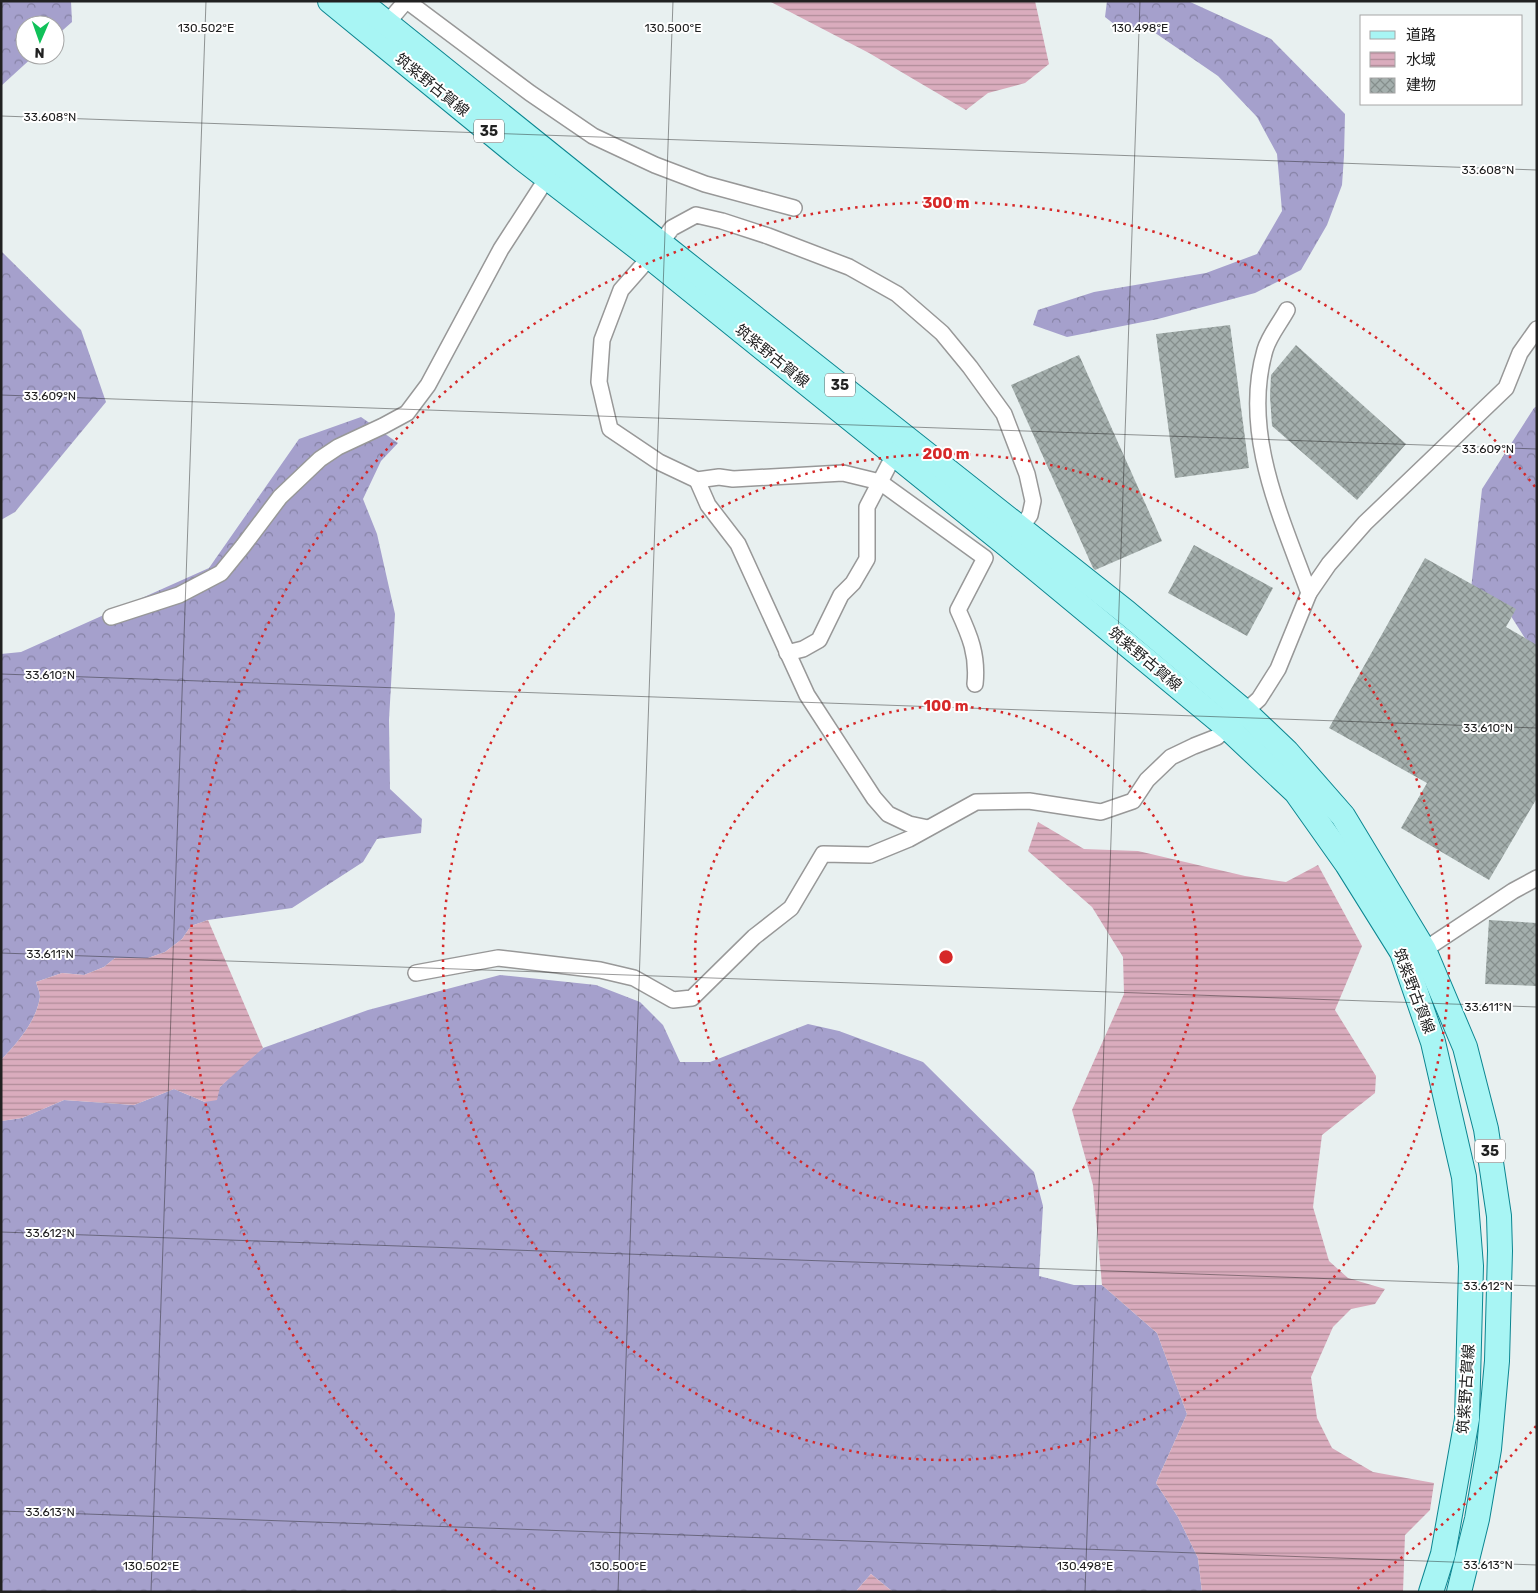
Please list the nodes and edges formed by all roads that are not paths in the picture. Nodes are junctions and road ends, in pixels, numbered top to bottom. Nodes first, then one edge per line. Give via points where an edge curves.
1 (330, 1) edge
2 (359, 1) edge
3 (406, 1) edge
4 (381, 31) junction
5 (547, 178) junction
6 (794, 208) dead end
7 (655, 250) junction
8 (1286, 310) dead end
9 (1537, 329) edge
10 (894, 455) junction
11 (697, 480) junction
12 (880, 482) junction
13 (1014, 536) junction
14 (1309, 593) junction
15 (111, 616) dead end
16 (788, 653) junction
17 (975, 684) dead end
18 (1237, 720) junction
19 (928, 828) junction
20 (1537, 878) edge
21 (1415, 956) junction
22 (416, 973) dead end
23 (1431, 1592) edge
24 (1459, 1592) edge

1 - 4 main road, 筑紫野古賀線 / 35
2 - 4 main road, 筑紫野古賀線 / 35
3 - 4 street
3 - 6 street via 593,136 705,184
4 - 5 main road, 筑紫野古賀線 / 35
4 - 7 main road, 筑紫野古賀線 / 35
5 - 7 main road, 筑紫野古賀線 / 35
5 - 15 street via 501,249 428,384 407,413 320,459 280,496 221,573 178,595
7 - 10 main road, 筑紫野古賀線 / 35
7 - 11 street via 621,290 602,340 598,382 610,429 658,462
7 - 13 main road, 筑紫野古賀線 / 35
7 - 13 street via 672,228 696,215 768,236 849,267 897,294 942,333 1004,414 1027,474 1033,500 1030,515
8 - 14 street via 1266,348 1259,375 1259,438 1274,497
9 - 14 street via 1520,353 1506,388 1365,523
10 - 12 street
10 - 13 main road, 筑紫野古賀線 / 35
11 - 12 street via 843,473
11 - 16 street via 708,505 738,544
12 - 16 street via 867,507 867,560 841,595 818,640
12 - 17 street via 985,558 958,610 971,639 977,667
13 - 18 main road, 筑紫野古賀線 / 35 via 1126,612
14 - 18 street via 1278,669 1259,699
16 - 19 street via 807,695 874,798 888,814
18 - 19 street via 1217,737 1171,757 1147,780 1133,801 1101,812 1029,801 976,802
18 - 21 main road, 筑紫野古賀線 / 35 via 1287,752 1343,816
19 - 22 street via 870,855 823,854 791,908 754,937 692,998 673,1000 634,978 600,970 498,958
20 - 21 street via 1512,891
21 - 23 main road, 筑紫野古賀線 / 35 via 1464,1177 1471,1266 1466,1420 1443,1554
21 - 24 main road, 筑紫野古賀線 / 35 via 1465,1047 1486,1129 1499,1216 1497,1361 1489,1449 1477,1519

